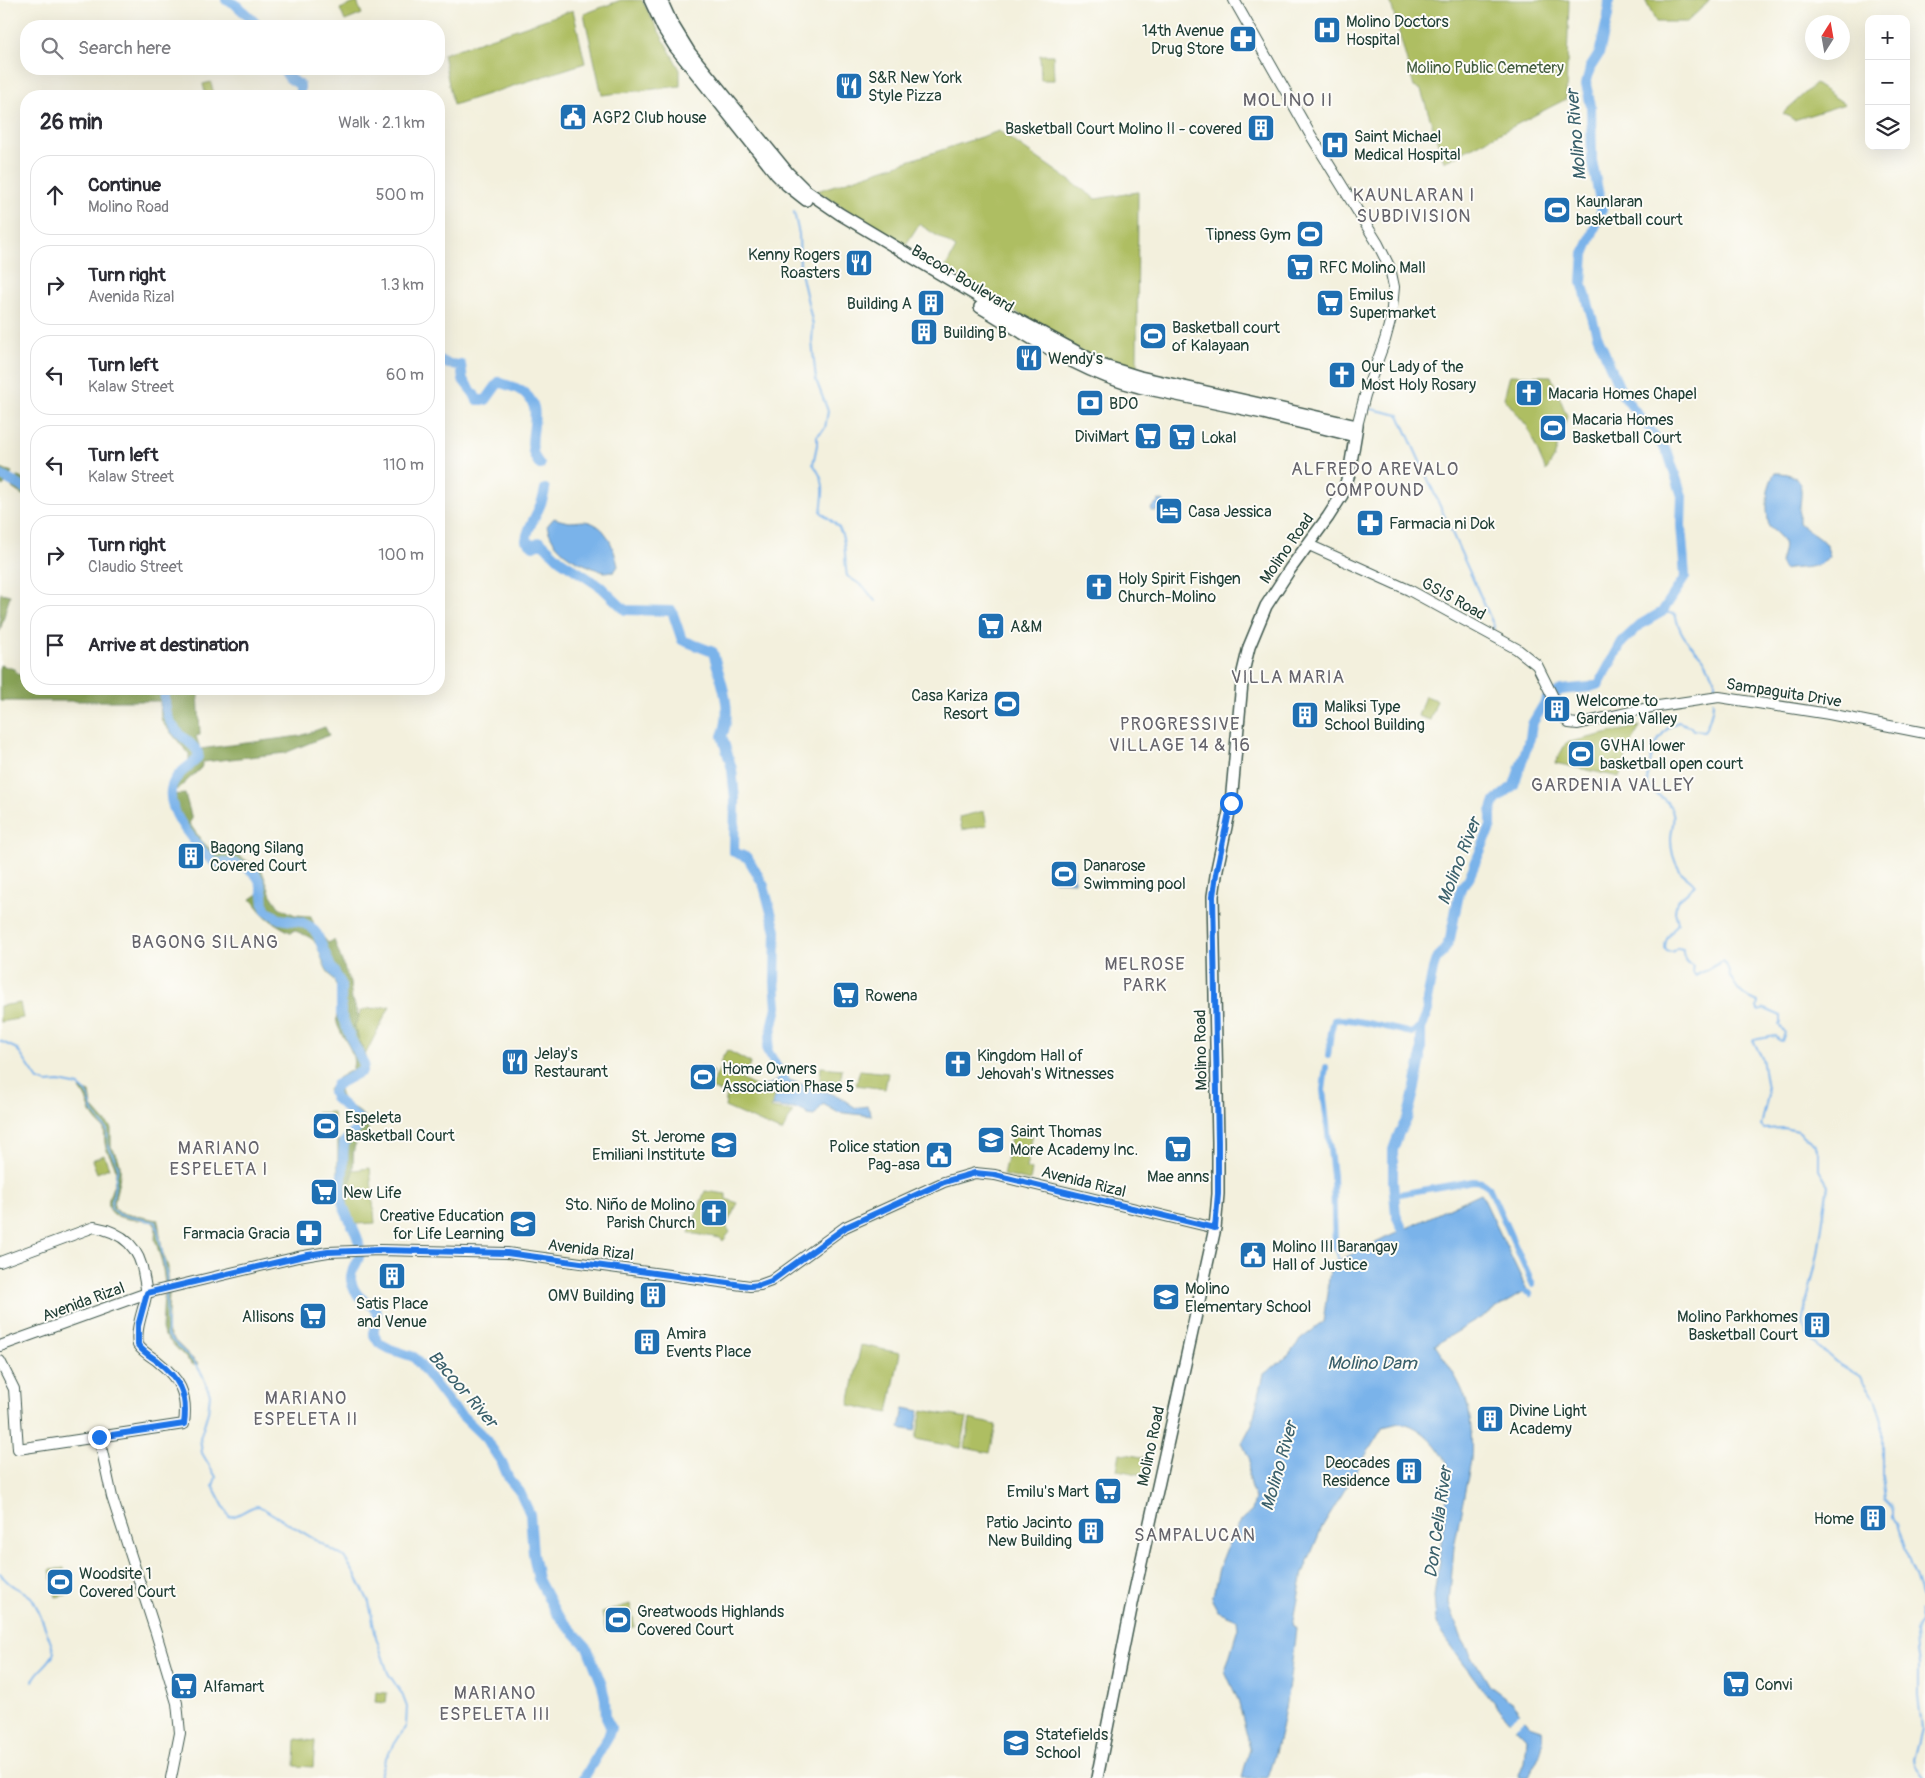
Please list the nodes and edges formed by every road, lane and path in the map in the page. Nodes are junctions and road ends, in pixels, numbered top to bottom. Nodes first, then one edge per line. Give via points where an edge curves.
1 (650, 0) edge
2 (661, 0) edge
3 (1234, 0) edge
4 (795, 187) junction
5 (1356, 431) junction
6 (1309, 546) junction
7 (1558, 707) joint
8 (1925, 733) edge
9 (1215, 1228) junction
10 (1, 1260) edge
11 (147, 1293) junction
12 (0, 1346) edge
13 (0, 1361) edge
14 (99, 1437) junction
15 (171, 1778) edge
16 (1098, 1778) edge

1 - 4 main road, Bacoor Boulevard via 670,40 690,69 766,163
2 - 4 main road, Bacoor Boulevard via 690,52
3 - 5 main road, Molino Road via 1378,244 1391,273 1394,287 1392,318
4 - 5 main road, Bacoor Boulevard via 1113,375
5 - 6 main road, Molino Road via 1342,495
6 - 7 main road, GSIS Road via 1409,590 1517,649 1537,665
6 - 9 main road, Molino Road via 1263,611 1243,672 1231,803 1213,896 1218,1142
7 - 8 main road, Sampaguita Drive via 1565,720 1578,724 1710,698 1829,714
9 - 11 main road, Avenida Rizal via 995,1175 975,1173 944,1182 846,1227 771,1281 760,1285 507,1253 359,1251 308,1255
9 - 16 main road, Molino Road
10 - 11 main road via 101,1228 127,1240 135,1248 143,1268
11 - 12 main road, Avenida Rizal
11 - 14 main road via 138,1326 138,1345 178,1381 186,1410 184,1424
13 - 14 main road via 14,1389 18,1449
14 - 15 main road via 112,1498 178,1709 180,1733

